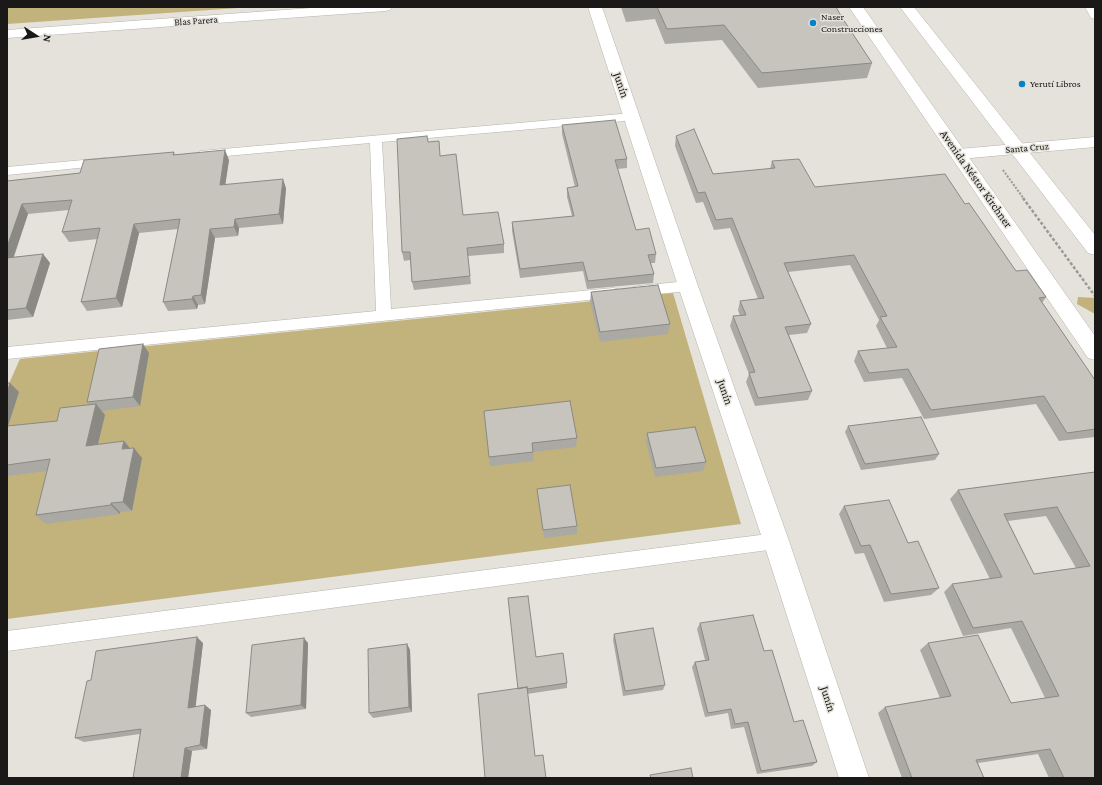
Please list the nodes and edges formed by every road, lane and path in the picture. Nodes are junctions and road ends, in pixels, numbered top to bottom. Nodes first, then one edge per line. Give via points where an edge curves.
1 (385, 7) edge
2 (595, 7) edge
3 (856, 7) edge
4 (907, 7) edge
5 (1090, 7) edge
6 (1095, 16) edge
7 (7, 34) edge
8 (632, 117) junction
9 (376, 139) junction
10 (1095, 142) edge
11 (1018, 149) junction
12 (196, 154) edge
13 (959, 154) junction
14 (117, 161) edge
15 (7, 171) edge
16 (1095, 248) edge
17 (688, 286) junction
18 (384, 316) junction
19 (7, 352) edge
20 (1095, 352) edge
21 (776, 541) junction
22 (7, 641) edge
23 (854, 778) edge

1 - 7 street, Blas Parera
2 - 8 street, Junín
3 - 13 street, Avenida Néstor Kirchner
4 - 11 street
5 - 6 lane
8 - 9 lane
8 - 17 street, Junín
9 - 12 lane
9 - 18 lane
10 - 11 street, Santa Cruz
11 - 13 street, Santa Cruz
11 - 16 street
13 - 20 street, Avenida Néstor Kirchner
14 - 15 lane
17 - 18 lane
17 - 21 street, Junín
18 - 19 lane
21 - 22 lane
21 - 23 street, Junín

